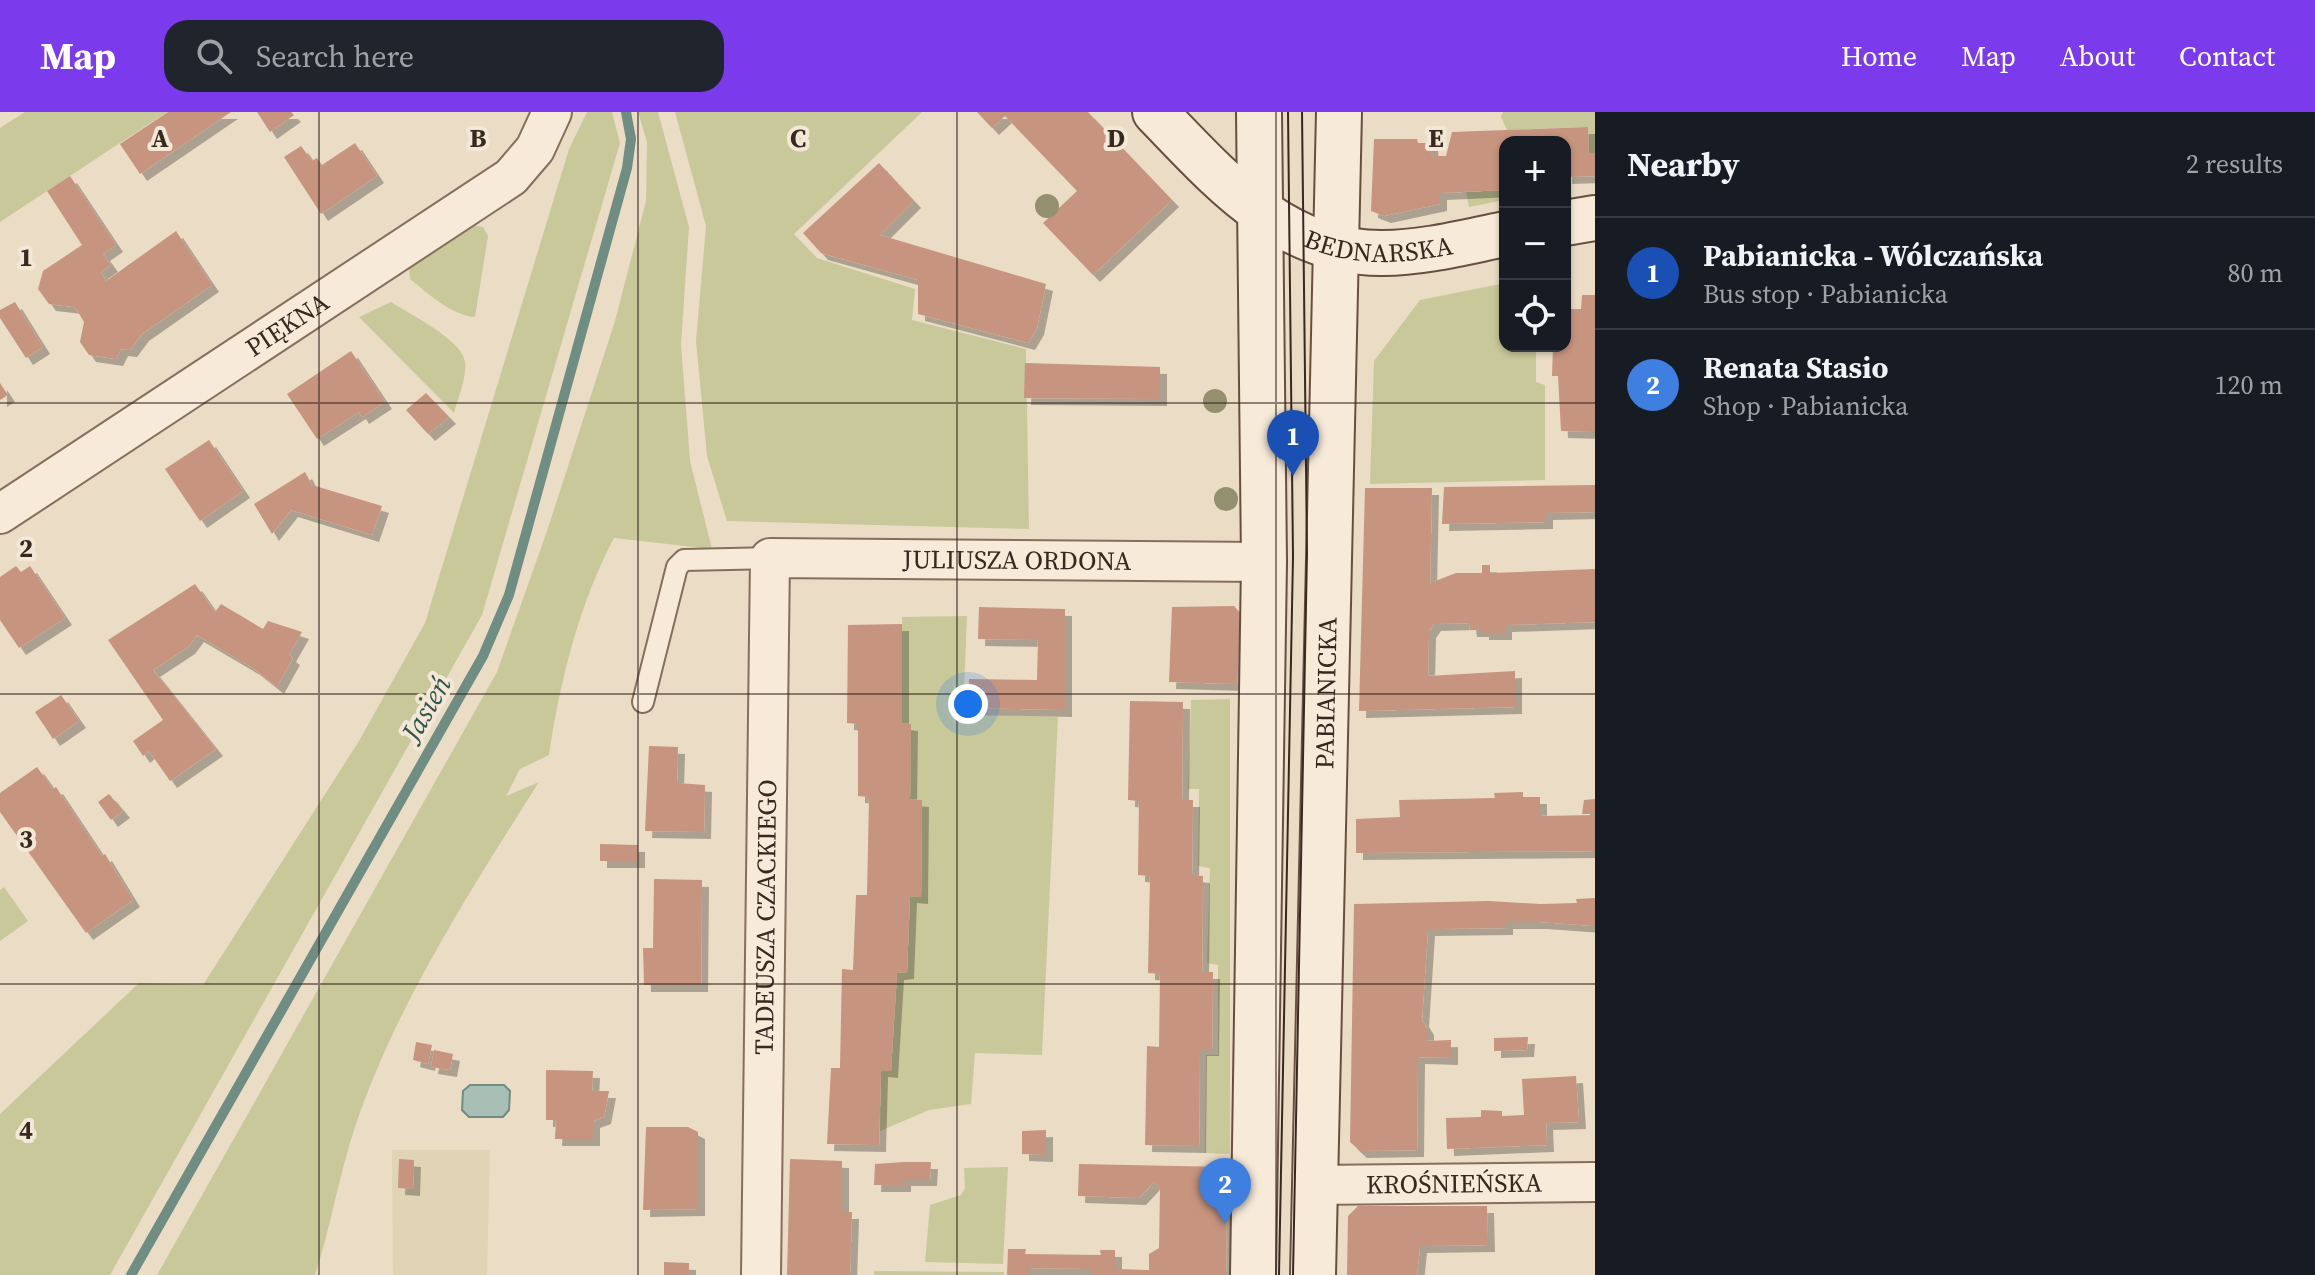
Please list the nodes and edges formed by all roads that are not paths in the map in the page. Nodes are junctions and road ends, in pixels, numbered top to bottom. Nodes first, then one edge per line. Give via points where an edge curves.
1 (552, 112) edge
2 (1155, 112) edge
3 (1259, 112) edge
4 (1339, 112) edge
5 (1258, 212) junction
6 (1595, 218) edge
7 (1571, 222) edge
8 (1499, 235) edge
9 (1337, 248) junction
10 (0, 514) edge
11 (770, 558) junction
12 (1264, 562) junction
13 (643, 702) dead end
14 (1595, 1182) edge
15 (1314, 1185) junction
16 (761, 1275) edge
17 (1253, 1275) edge
18 (1313, 1275) edge

1 - 10 street, PIĘKNA via 535,149 511,177
2 - 5 street, BEDNARSKA
3 - 5 street
4 - 9 street, PABIANICKA
5 - 9 street, BEDNARSKA via 1290,231
5 - 12 street
6 - 7 street
8 - 9 street, BEDNARSKA via 1393,253
9 - 15 street, PABIANICKA
11 - 12 street, JULIUSZA ORDONA
11 - 13 lane via 684,560 677,567
11 - 16 street, TADEUSZA CZACKIEGO
12 - 17 street
14 - 15 street, KROŚNIEŃSKA
15 - 18 street, PABIANICKA

